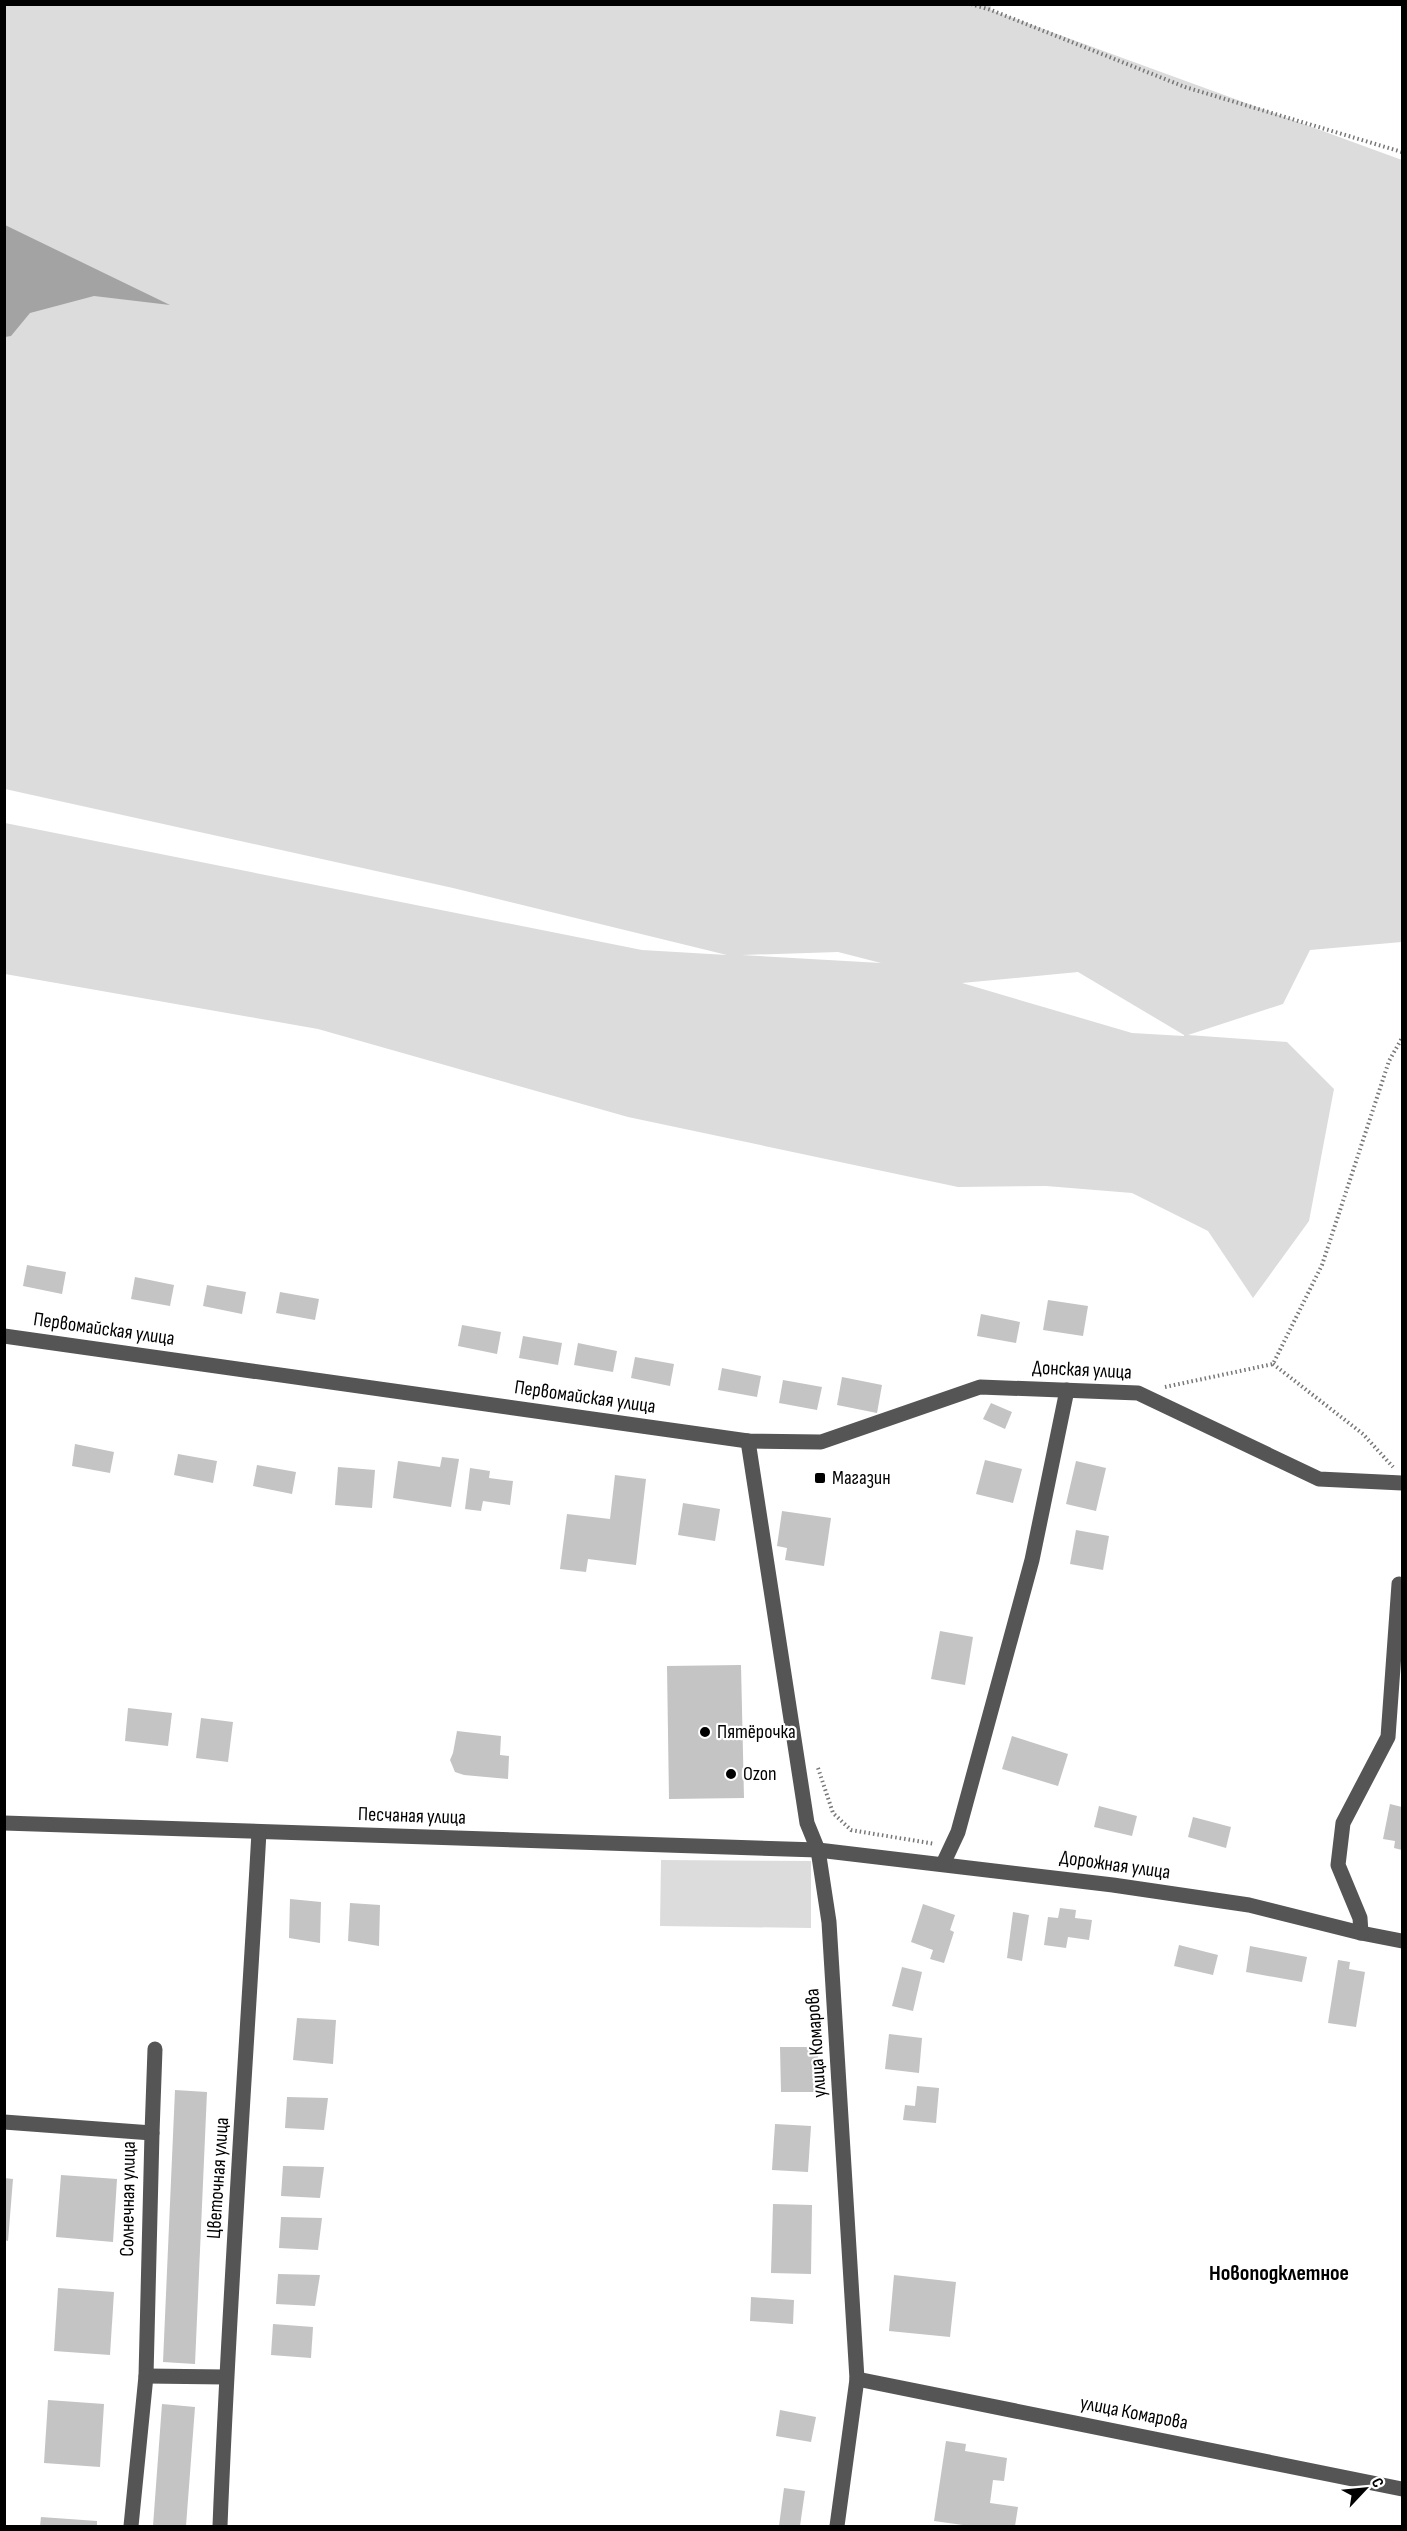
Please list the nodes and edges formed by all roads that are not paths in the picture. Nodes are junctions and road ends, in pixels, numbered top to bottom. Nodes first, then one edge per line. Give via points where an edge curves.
1 (4, 1336) edge
2 (1068, 1390) junction
3 (748, 1441) junction
4 (1402, 1483) edge
5 (1399, 1584) dead end
6 (4, 1823) edge
7 (259, 1832) junction
8 (818, 1850) junction
9 (943, 1864) junction
10 (1361, 1933) junction
11 (1402, 1941) edge
12 (155, 2049) dead end
13 (4, 2122) edge
14 (152, 2133) junction
15 (146, 2376) junction
16 (225, 2377) junction
17 (857, 2379) junction
18 (1402, 2489) edge
19 (131, 2526) edge
20 (220, 2526) edge
21 (837, 2526) edge

1 - 3 street, Первомайская улица
2 - 3 street, Донская улица via 980,1387 821,1442
2 - 4 street, Донская улица via 1138,1393 1319,1479
2 - 9 street via 1032,1560 958,1832
3 - 8 street via 807,1823
5 - 10 street via 1388,1737 1343,1823 1339,1854 1338,1865 1360,1918
6 - 7 street, Песчаная улица
7 - 8 street, Песчаная улица
7 - 16 street, Цветочная улица
8 - 9 street, Дорожная улица
8 - 17 street, улица Комарова via 829,1922
9 - 10 street, Дорожная улица via 1249,1905
10 - 11 street, Дорожная улица
12 - 14 street
13 - 14 street, Солнечная улица
14 - 15 street, Солнечная улица
15 - 16 street
15 - 19 street, Солнечная улица
16 - 20 street, Цветочная улица
17 - 18 street, улица Комарова
17 - 21 street, улица Комарова

